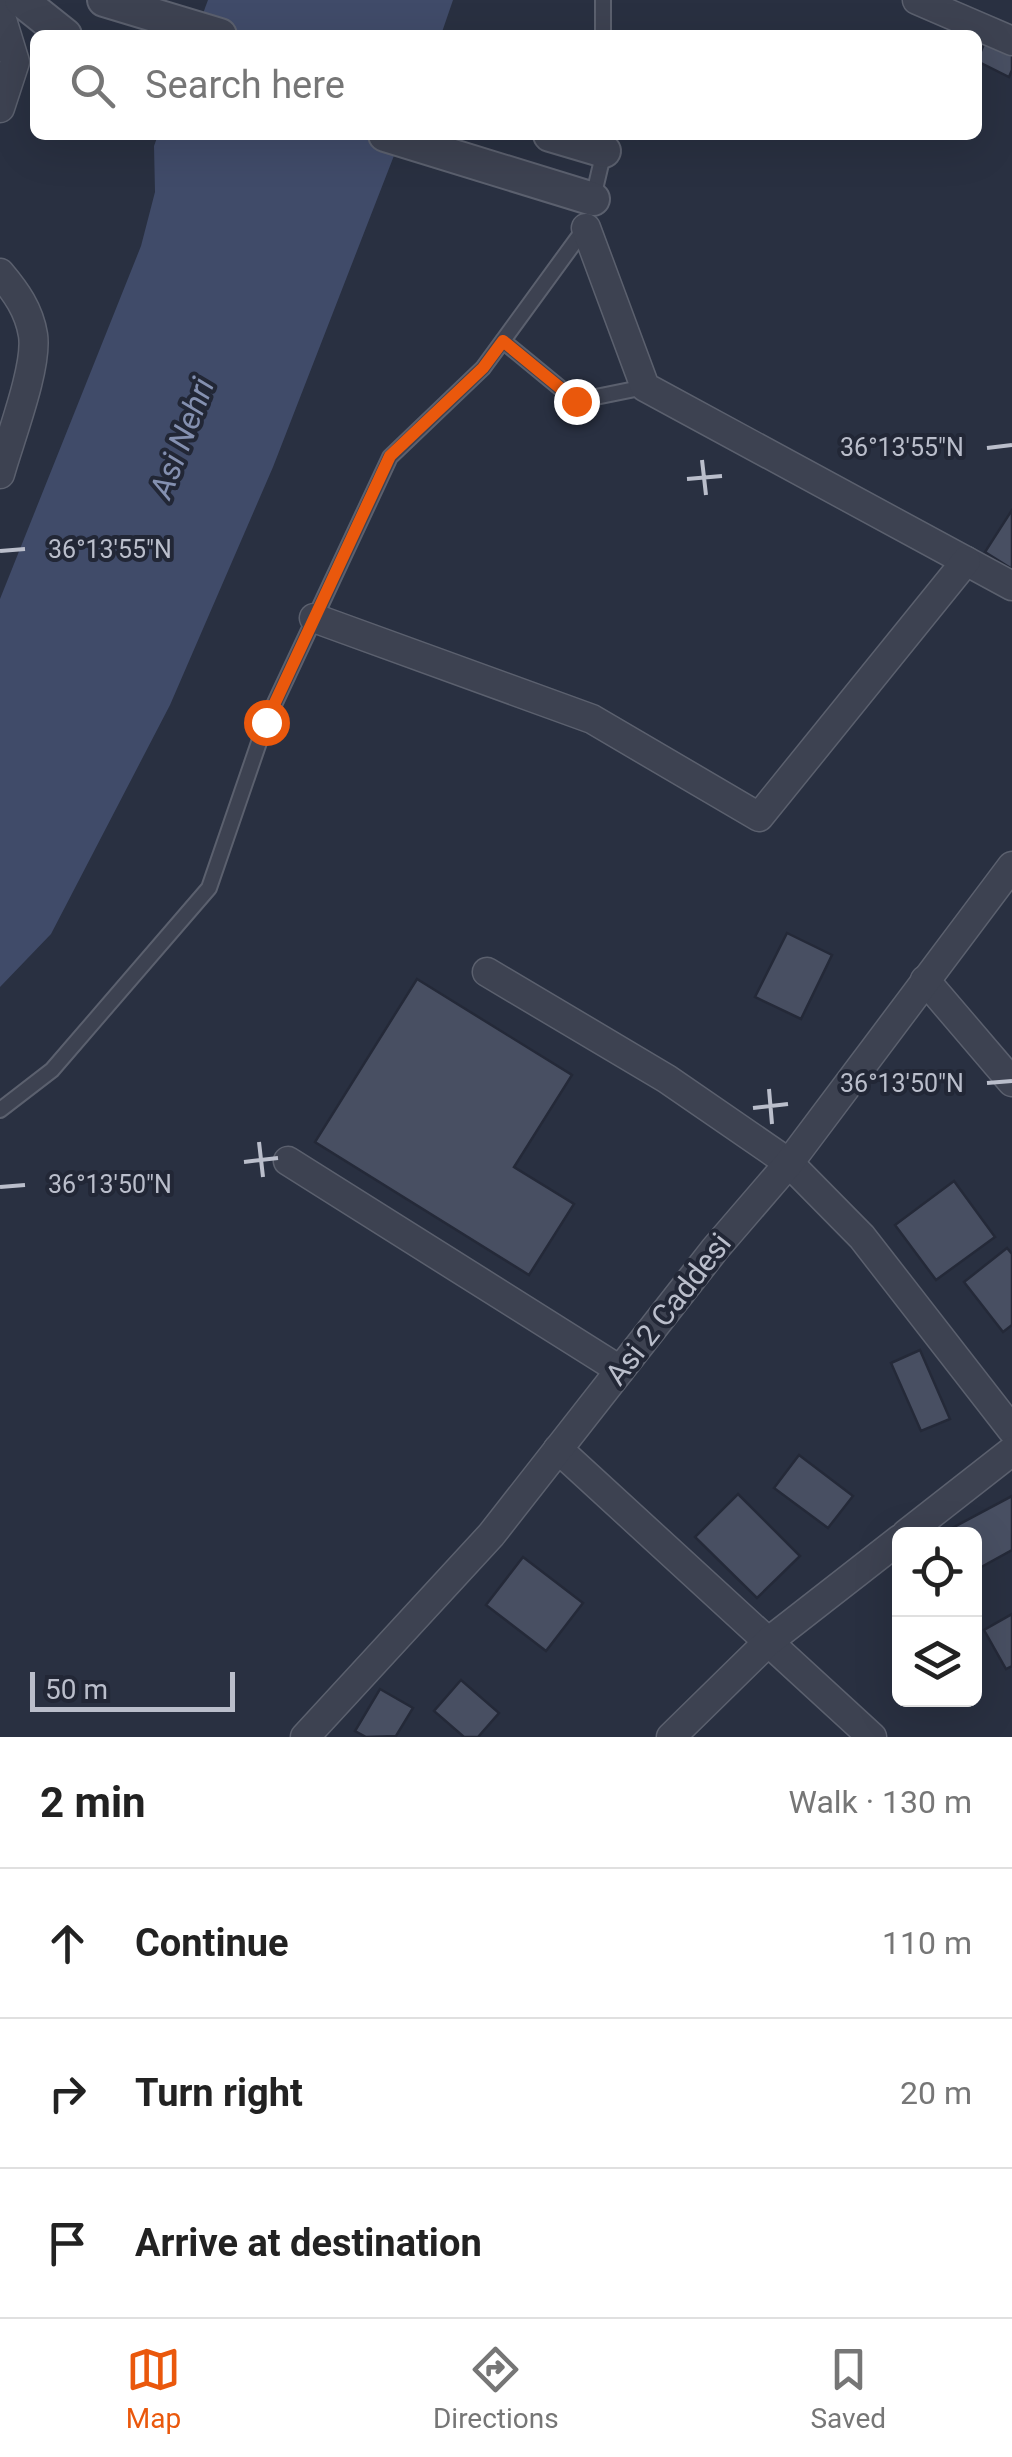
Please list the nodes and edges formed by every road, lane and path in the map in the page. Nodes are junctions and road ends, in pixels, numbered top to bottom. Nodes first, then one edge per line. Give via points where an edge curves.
1 (21, 0) edge
2 (104, 0) edge
3 (603, 0) edge
4 (917, 0) edge
5 (0, 13) edge
6 (59, 30) edge
7 (203, 30) edge
8 (603, 30) edge
9 (1012, 41) edge
10 (0, 108) edge
11 (398, 140) edge
12 (604, 143) edge
13 (590, 213) junction
14 (0, 273) edge
15 (503, 341) junction
16 (645, 387) junction
17 (0, 474) edge
18 (966, 561) junction
19 (1012, 586) edge
20 (314, 618) junction
21 (1012, 866) edge
22 (487, 972) dead end
23 (925, 980) junction
24 (1012, 1082) edge
25 (0, 1110) edge
26 (288, 1161) dead end
27 (789, 1163) junction
28 (620, 1370) junction
29 (1012, 1430) edge
30 (558, 1449) junction
31 (1012, 1451) edge
32 (915, 1527) edge
33 (892, 1546) edge
34 (768, 1642) junction
35 (306, 1737) edge
36 (671, 1737) edge
37 (872, 1737) edge

1 - 6 street
2 - 7 street
3 - 8 lane
4 - 9 street
5 - 10 street via 14,62
11 - 13 street
12 - 13 lane
13 - 15 lane
13 - 16 street
14 - 17 street via 22,300 34,338
15 - 16 lane via 576,401
15 - 20 lane via 390,456
16 - 18 street
18 - 19 street
18 - 20 street via 759,816 592,719
20 - 25 lane via 266,722 209,888 52,1070
21 - 23 street, Asi 2 Caddesi
22 - 27 street via 667,1079
23 - 24 street
23 - 27 street, Asi 2 Caddesi
26 - 28 street
27 - 28 street, Asi 2 Caddesi
27 - 29 street via 862,1237
28 - 30 street, Asi 2 Caddesi
30 - 34 street
30 - 35 street, Asi 2 Caddesi
31 - 32 street
33 - 34 street
34 - 36 street
34 - 37 street

